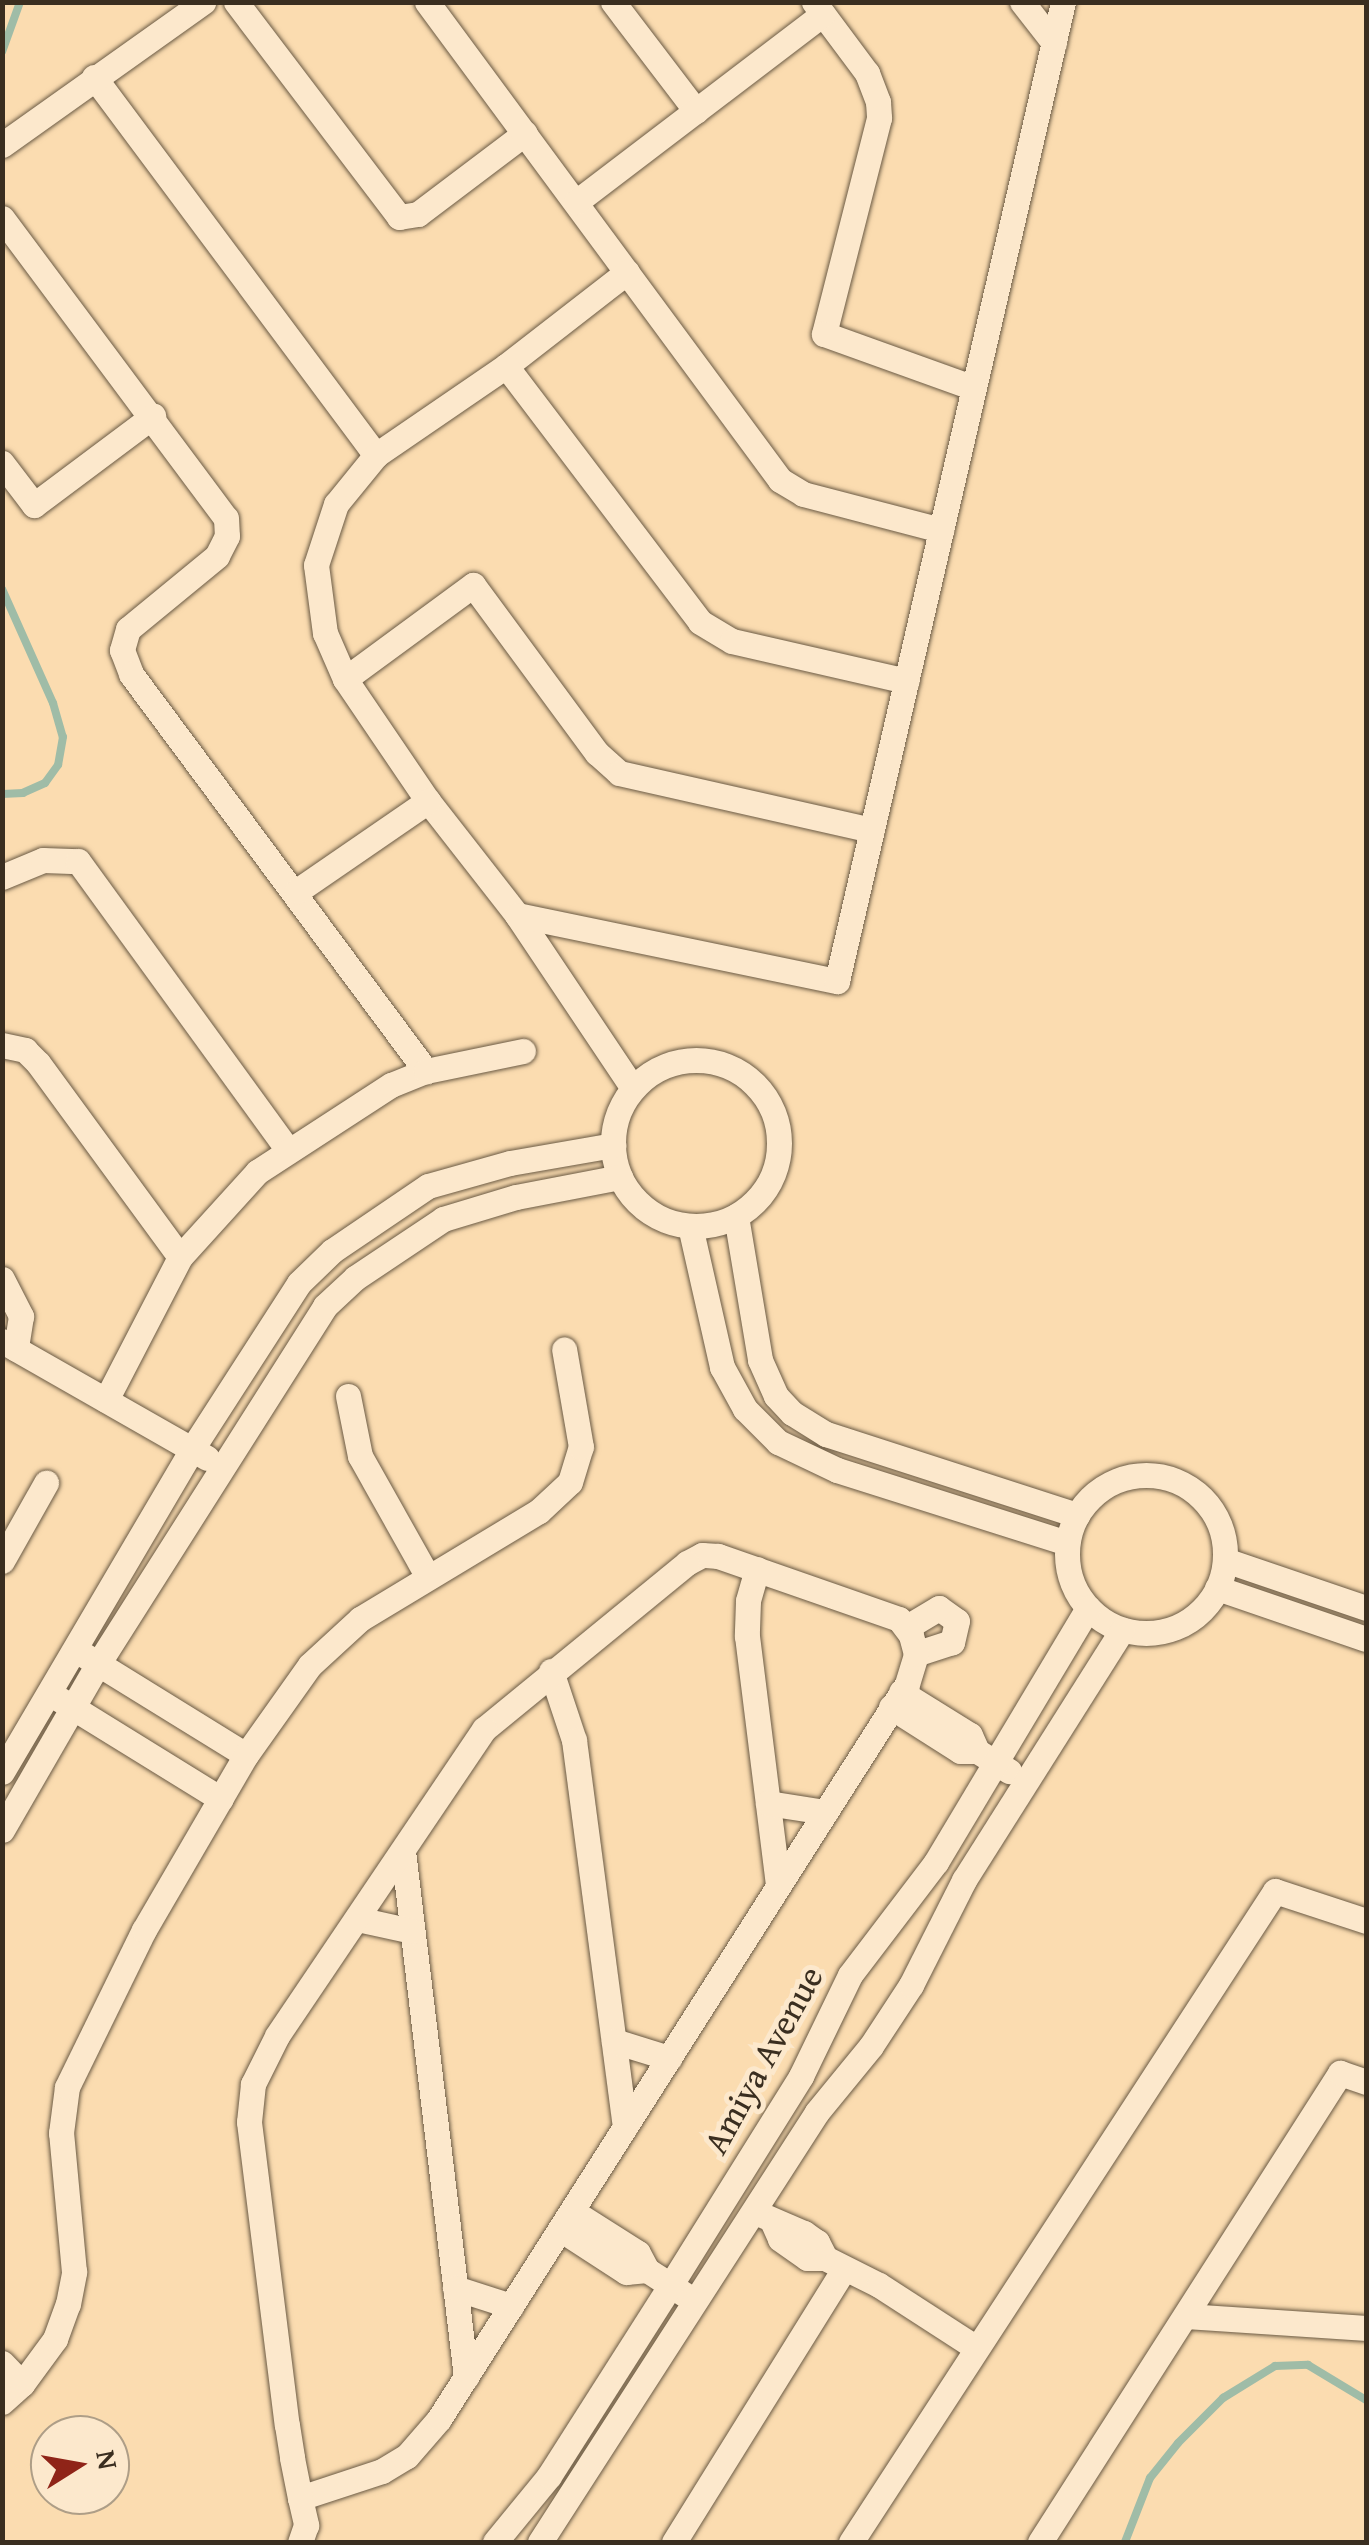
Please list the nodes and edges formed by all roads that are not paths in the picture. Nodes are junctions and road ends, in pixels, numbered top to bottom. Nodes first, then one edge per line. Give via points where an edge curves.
1 (203, 2) edge
2 (236, 2) edge
3 (428, 2) edge
4 (613, 2) edge
5 (1022, 2) edge
6 (1063, 2) edge
7 (819, 8) edge
8 (1054, 43) junction
9 (94, 77) junction
10 (696, 111) junction
11 (525, 133) junction
12 (2, 145) edge
13 (576, 202) junction
14 (2, 218) edge
15 (628, 272) junction
16 (506, 366) junction
17 (974, 388) junction
18 (153, 416) junction
19 (376, 455) junction
20 (2, 463) edge
21 (941, 530) junction
22 (345, 679) junction
23 (906, 681) junction
24 (428, 801) junction
25 (872, 830) junction
26 (2, 878) edge
27 (297, 891) junction
28 (516, 915) junction
29 (2, 1045) edge
30 (523, 1050) dead end
31 (426, 1072) junction
32 (633, 1088) junction
33 (613, 1145) junction
34 (287, 1149) junction
35 (620, 1176) junction
36 (736, 1216) junction
37 (690, 1226) junction
38 (180, 1257) junction
39 (2, 1278) edge
40 (749, 1301) junction
41 (705, 1309) junction
42 (754, 1331) junction
43 (713, 1342) junction
44 (9, 1345) edge
45 (564, 1349) dead end
46 (348, 1396) dead end
47 (106, 1400) junction
48 (192, 1449) junction
49 (222, 1466) junction
50 (46, 1483) dead end
51 (1077, 1515) junction
52 (11, 1527) edge
53 (1068, 1543) junction
54 (1225, 1560) junction
55 (2, 1561) edge
56 (757, 1569) junction
57 (428, 1577) junction
58 (1217, 1588) junction
59 (1088, 1608) junction
60 (1366, 1608) edge
61 (907, 1627) junction
62 (1122, 1630) junction
63 (1366, 1639) edge
64 (74, 1648) junction
65 (916, 1654) junction
66 (1058, 1657) junction
67 (98, 1664) junction
68 (551, 1671) junction
69 (1091, 1680) junction
70 (48, 1692) junction
71 (896, 1700) junction
72 (73, 1707) junction
73 (1027, 1710) junction
74 (1058, 1730) junction
75 (246, 1755) junction
76 (987, 1757) junction
77 (2, 1772) edge
78 (1026, 1782) junction
79 (221, 1799) junction
80 (768, 1802) junction
81 (825, 1812) junction
82 (2, 1830) edge
83 (402, 1851) junction
84 (778, 1886) junction
85 (357, 1919) junction
86 (1366, 1921) edge
87 (412, 1930) junction
88 (614, 2041) junction
89 (669, 2058) junction
90 (1366, 2082) edge
91 (625, 2127) junction
92 (728, 2193) junction
93 (764, 2217) junction
94 (566, 2220) junction
95 (834, 2264) junction
96 (670, 2286) junction
97 (456, 2288) junction
98 (696, 2302) junction
99 (511, 2306) junction
100 (1186, 2316) junction
101 (1366, 2328) edge
102 (975, 2347) junction
103 (2, 2363) edge
104 (466, 2378) junction
105 (12, 2393) edge
106 (300, 2498) junction
107 (308, 2537) edge
108 (495, 2542) edge
109 (540, 2542) edge
110 (674, 2542) edge
111 (851, 2542) edge
112 (1040, 2542) edge

1 - 9 street
2 - 11 street via 399,217 418,214
3 - 11 street
4 - 10 street
5 - 8 street
6 - 8 street
7 - 10 street
7 - 17 street via 866,73 879,118 824,334
8 - 17 street
9 - 12 street
9 - 19 street
10 - 13 street
11 - 13 street
13 - 15 street
14 - 18 street
15 - 16 street
15 - 21 street via 780,480 803,494
16 - 19 street
16 - 23 street via 700,622 732,641
17 - 21 street
18 - 20 street via 34,505
18 - 27 street via 216,499 228,528 217,556 128,629 122,650
19 - 22 street via 336,504 316,566 324,633
21 - 23 street
22 - 24 street
22 - 25 street via 474,586 597,753 619,773
23 - 25 street
24 - 27 street
24 - 28 street
25 - 28 street via 837,981
26 - 34 street via 43,860 78,861
27 - 31 street
28 - 32 street
29 - 38 street via 25,1050 38,1062
30 - 31 street
31 - 34 street via 362,1101
32 - 33 street
32 - 36 street via 670,1063 692,1059 714,1061 754,1082 776,1120 778,1154 768,1186
33 - 35 street
33 - 48 street via 428,1186 332,1251 299,1283
34 - 38 street via 257,1172
35 - 37 street via 648,1211
35 - 49 street via 443,1218 355,1278 302,1338
36 - 37 street
36 - 40 street
37 - 41 street
38 - 47 street
39 - 44 street via 21,1316
40 - 41 street
40 - 42 street
41 - 43 street
42 - 43 street
42 - 51 street via 776,1396 807,1424
43 - 53 street via 745,1409 794,1452
44 - 47 street
45 - 57 street via 582,1448 570,1482 539,1511
46 - 57 street via 360,1456
47 - 48 street
48 - 49 street
48 - 64 street
49 - 67 street
50 - 52 street
51 - 53 street
51 - 54 street via 1103,1487 1159,1476 1208,1505
52 - 55 street
53 - 59 street via 1070,1578
54 - 58 street
54 - 60 street
56 - 61 street via 890,1614
56 - 68 street via 710,1554 695,1558
56 - 80 street via 747,1636
57 - 75 street via 336,1638
58 - 62 street via 1178,1627 1141,1634
58 - 63 street
59 - 62 street
59 - 66 street, Amiya Avenue
61 - 65 street
61 - 65 street via 939,1608 957,1621 952,1642
62 - 69 street, Amiya Avenue
64 - 67 street
64 - 70 street
65 - 71 street
66 - 69 street
66 - 73 street, Amiya Avenue
67 - 72 street
67 - 75 street
68 - 83 street via 477,1738
68 - 88 street via 574,1740
69 - 74 street, Amiya Avenue
70 - 72 street
70 - 77 street
71 - 76 street via 960,1751
71 - 81 street
72 - 79 street
72 - 82 street
73 - 74 street
73 - 76 street, Amiya Avenue
74 - 78 street, Amiya Avenue
75 - 79 street
76 - 78 street
76 - 92 street, Amiya Avenue via 920,1885 850,1974 801,2076
78 - 93 street, Amiya Avenue via 958,1890 911,1985 817,2112
79 - 105 street via 144,1930 67,2087 62,2132 74,2272 55,2339
80 - 81 street
80 - 84 street
81 - 84 street
83 - 85 street
83 - 87 street
84 - 89 street
85 - 87 street
85 - 106 street via 277,2036 250,2104
86 - 102 street via 1275,1891
87 - 97 street
88 - 89 street
88 - 91 street
89 - 91 street
90 - 100 street via 1340,2073
91 - 94 street
92 - 93 street
92 - 96 street, Amiya Avenue
93 - 95 street via 818,2242
93 - 98 street, Amiya Avenue
94 - 96 street via 626,2272 647,2270
94 - 99 street
95 - 102 street
95 - 110 street
96 - 98 street
96 - 108 street, Amiya Avenue via 540,2490
97 - 99 street
97 - 104 street
98 - 109 street, Amiya Avenue
99 - 104 street
100 - 101 street
100 - 112 street
102 - 111 street
103 - 105 street
104 - 106 street via 407,2456
106 - 107 street

